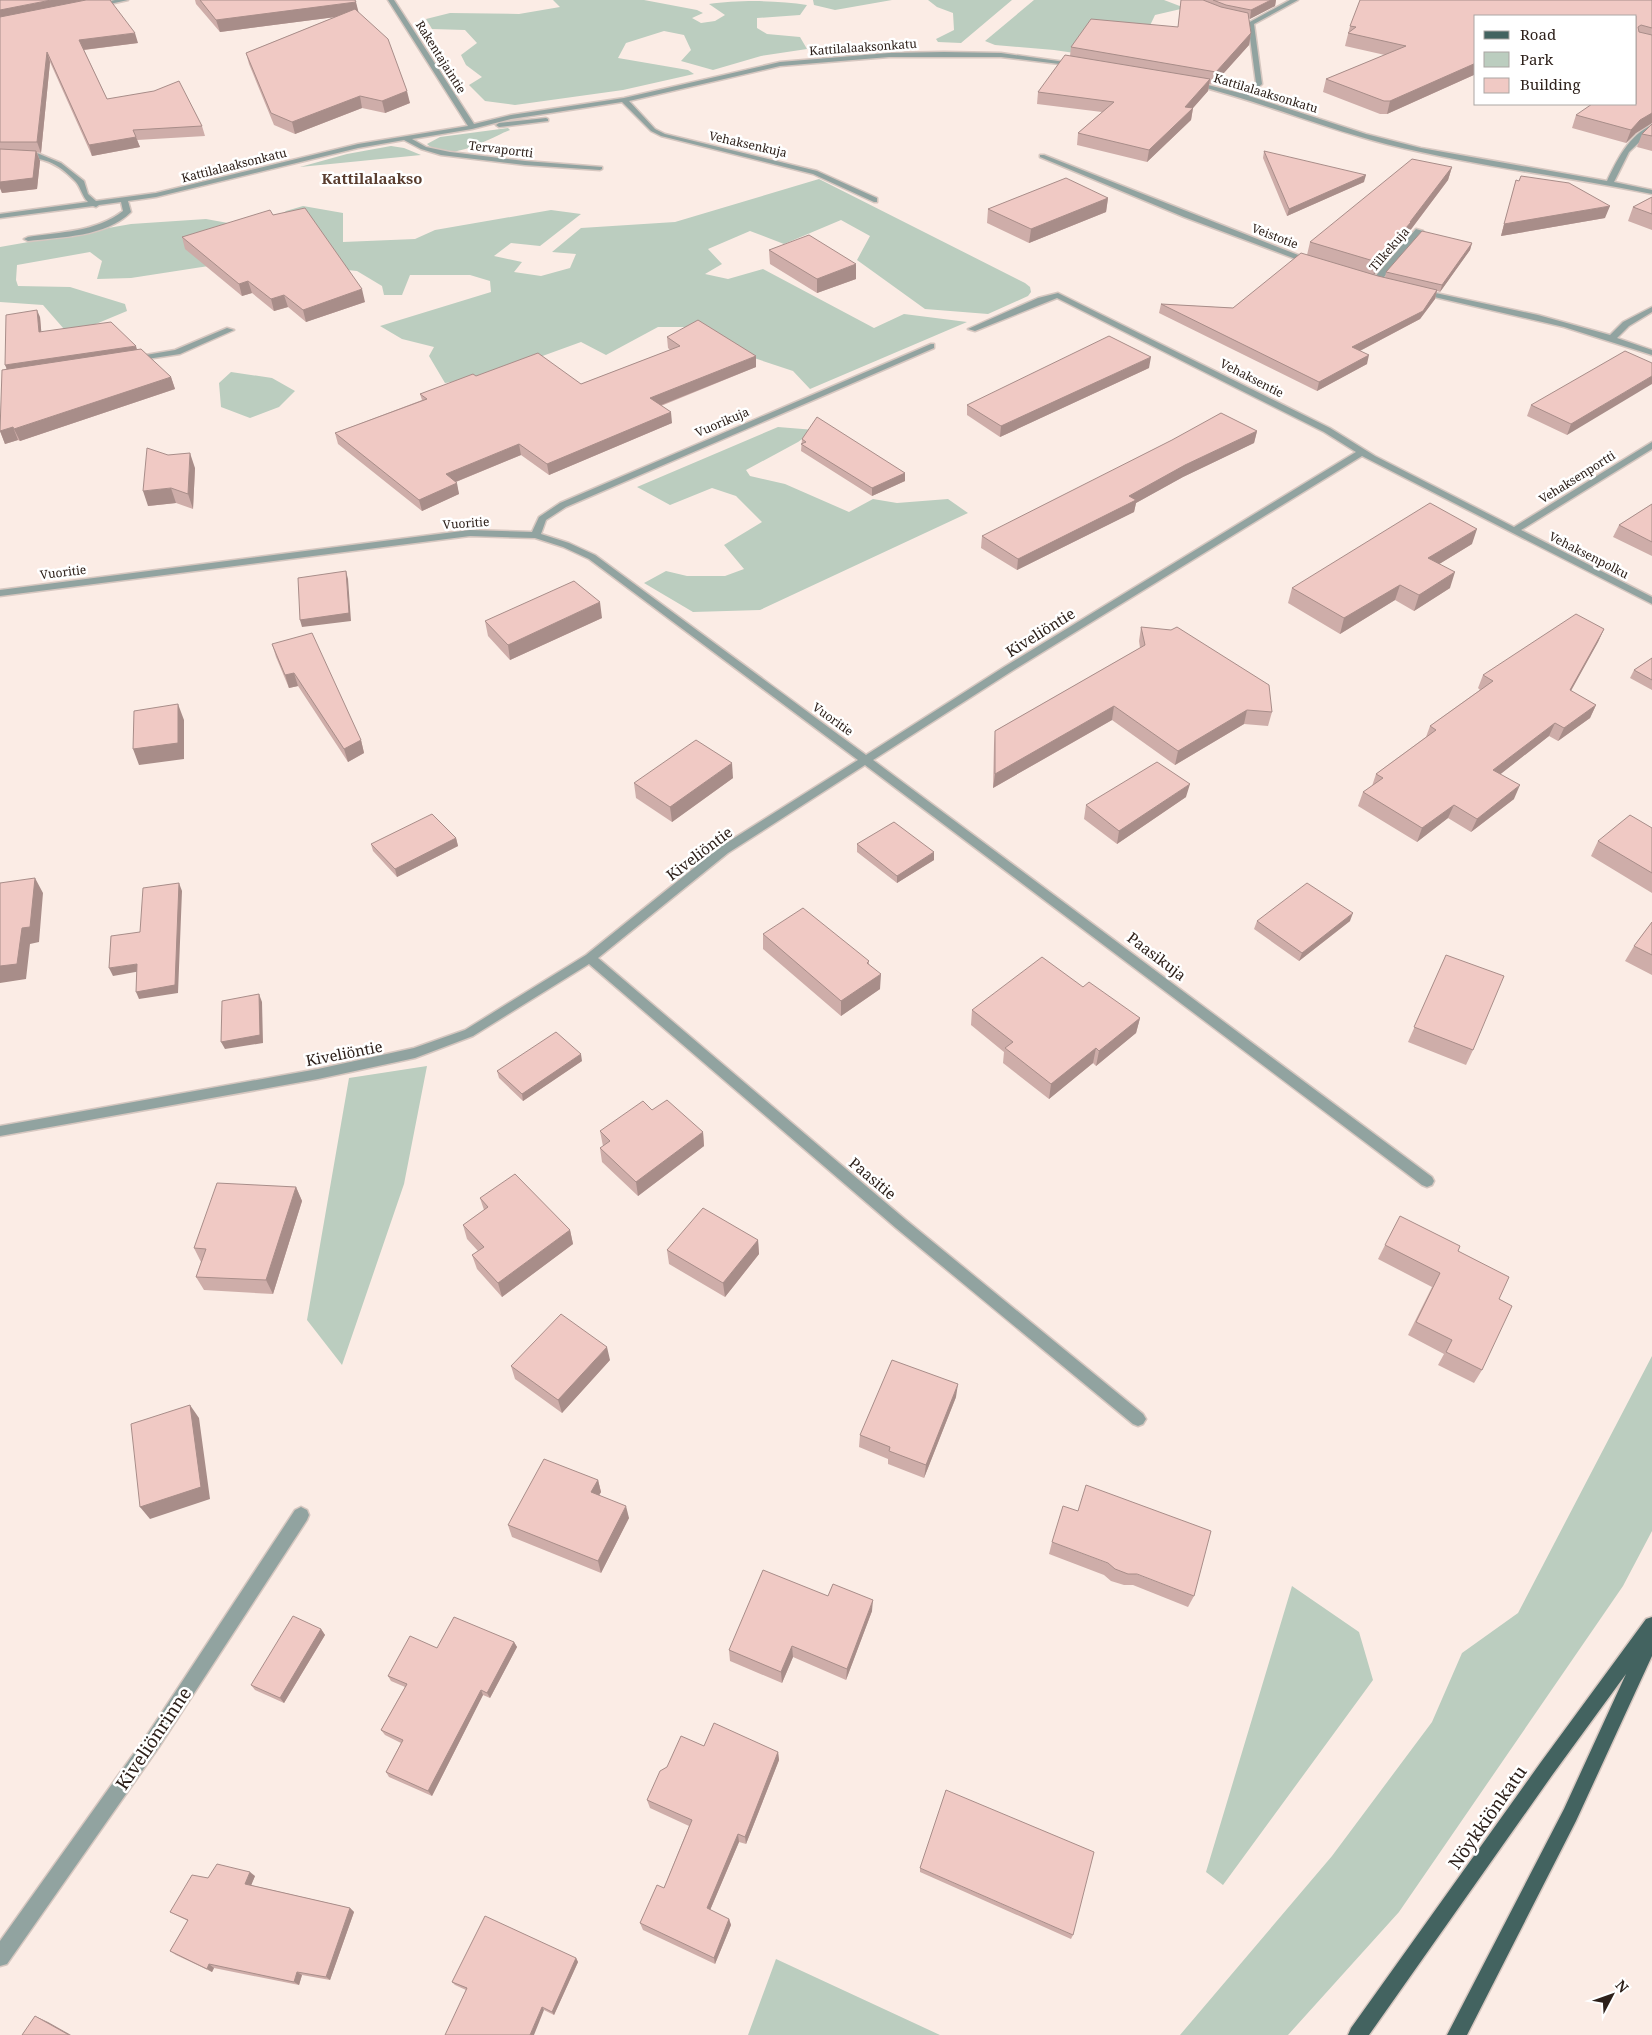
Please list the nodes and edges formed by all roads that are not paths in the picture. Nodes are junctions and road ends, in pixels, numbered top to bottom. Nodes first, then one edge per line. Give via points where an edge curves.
1 (125, 0) edge
2 (392, 0) edge
3 (1295, 0) edge
4 (85, 7) edge
5 (1241, 21) edge
6 (1251, 23) junction
7 (1084, 65) edge
8 (750, 71) junction
9 (1188, 83) edge
10 (679, 96) dead end
11 (1245, 96) junction
12 (624, 100) junction
13 (635, 106) junction
14 (621, 109) dead end
15 (554, 119) dead end
16 (472, 126) junction
17 (1652, 127) edge
18 (404, 137) junction
19 (0, 156) edge
20 (1042, 156) dead end
21 (600, 168) dead end
22 (1610, 183) junction
23 (1652, 192) edge
24 (124, 200) junction
25 (874, 200) dead end
26 (96, 205) junction
27 (0, 216) edge
28 (1419, 231) edge
29 (28, 239) dead end
30 (1322, 266) edge
31 (1385, 283) edge
32 (1413, 290) edge
33 (1652, 309) edge
34 (972, 328) dead end
35 (230, 330) dead end
36 (1613, 337) junction
37 (931, 346) dead end
38 (1652, 353) edge
39 (124, 360) edge
40 (1652, 445) edge
41 (1362, 452) junction
42 (1515, 530) junction
43 (536, 535) junction
44 (0, 593) edge
45 (1652, 601) edge
46 (866, 759) junction
47 (590, 958) junction
48 (0, 1131) edge
49 (1427, 1181) dead end
50 (1138, 1419) dead end
51 (301, 1516) dead end
52 (1652, 1625) edge
53 (1652, 1637) edge
54 (0, 1957) edge
55 (1358, 2035) edge
56 (1457, 2035) edge

1 - 4 street
2 - 16 street, Rakentajaintie
3 - 6 street
5 - 6 street
6 - 11 street via 1259,84
7 - 8 street, Kattilalaaksonkatu via 1001,55 944,54 813,60
8 - 10 street, Kattilalaaksonkatu
8 - 12 street, Kattilalaaksonkatu
9 - 11 street, Kattilalaaksonkatu
11 - 22 street, Kattilalaaksonkatu via 1386,142 1512,168
12 - 13 street, Vehaksenkuja
12 - 16 street, Kattilalaaksonkatu via 511,116
13 - 14 street
13 - 25 street, Vehaksenkuja via 653,130 663,135 815,172
15 - 16 street, Kattilalaaksonkatu via 516,125
16 - 18 street, Kattilalaaksonkatu
17 - 22 street via 1636,138 1623,154
18 - 21 street, Tervaportti via 424,150 441,154 520,164
18 - 24 street, Kattilalaaksonkatu via 208,184
19 - 26 street via 38,155 59,164 80,183
20 - 30 street, Veistotie
22 - 23 street, Kattilalaaksonkatu
24 - 26 street, Kattilalaaksonkatu
24 - 29 street via 127,212 101,227
26 - 27 street, Kattilalaaksonkatu
28 - 31 street, Tilkekuja via 1373,280
32 - 36 street
33 - 36 street via 1626,324
34 - 41 street, Vehaksentie via 1058,295 1327,430
35 - 39 street via 177,352
36 - 38 street
37 - 43 street, Vuorikuja via 563,505 542,518
40 - 42 street, Vehaksenportti
41 - 42 street, Vehaksentie
41 - 46 street, Kiveliöntie
42 - 45 street, Vehaksenpolku
43 - 44 street, Vuoritie via 470,533
43 - 46 street, Vuoritie via 592,557
46 - 47 street, Kiveliöntie via 724,850
46 - 49 street, Paasikuja
47 - 48 street, Kiveliöntie via 469,1034 415,1053 318,1074
47 - 50 street, Paasitie via 901,1224
51 - 54 street, Kiveliönrinne via 153,1741
52 - 55 main road, Nöykkiönkatu
53 - 56 main road via 1570,1815

